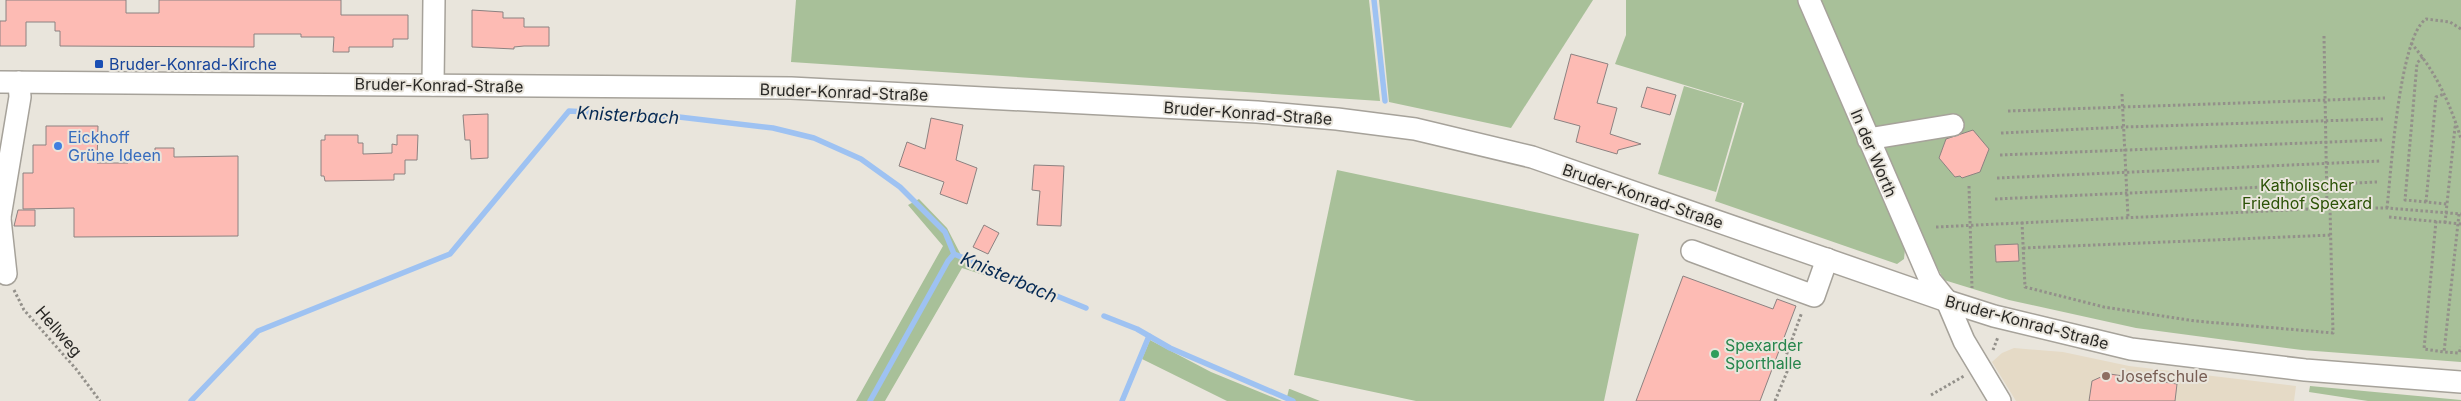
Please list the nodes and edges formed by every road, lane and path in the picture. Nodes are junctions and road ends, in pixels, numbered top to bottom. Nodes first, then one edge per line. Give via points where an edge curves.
1 (434, 0) edge
2 (1808, 0) edge
3 (2461, 29) edge
4 (2324, 36) dead end
5 (2411, 43) junction
6 (2423, 57) junction
7 (10, 82) edge
8 (433, 85) junction
9 (2122, 94) dead end
10 (2444, 94) junction
11 (2385, 98) dead end
12 (2326, 100) junction
13 (2123, 105) junction
14 (2008, 111) dead end
15 (2383, 119) dead end
16 (2326, 121) junction
17 (1953, 125) dead end
18 (2457, 126) junction
19 (2124, 127) junction
20 (2001, 133) dead end
21 (1868, 139) junction
22 (2461, 139) edge
23 (2382, 140) dead end
24 (2326, 142) junction
25 (2125, 149) junction
26 (2000, 155) dead end
27 (2381, 161) dead end
28 (2326, 162) junction
29 (2126, 171) junction
30 (1997, 178) dead end
31 (2377, 182) dead end
32 (2327, 183) junction
33 (1969, 186) dead end
34 (2127, 193) junction
35 (1995, 199) dead end
36 (2426, 202) junction
37 (2447, 204) junction
38 (2329, 208) junction
39 (2387, 208) junction
40 (2446, 213) junction
41 (2460, 214) edge
42 (2128, 217) junction
43 (2389, 217) dead end
44 (0, 218) edge
45 (2436, 221) junction
46 (2022, 222) junction
47 (2445, 223) junction
48 (2459, 224) edge
49 (1970, 225) junction
50 (1936, 227) dead end
51 (2332, 235) junction
52 (2023, 248) junction
53 (1692, 251) dead end
54 (1827, 259) junction
55 (6, 274) joint
56 (1972, 293) dead end
57 (1947, 301) junction
58 (1812, 303) junction
59 (2461, 347) edge
60 (2444, 352) junction
61 (1959, 379) dead end
62 (2461, 382) edge
63 (1931, 395) dead end
64 (100, 401) edge
65 (1775, 401) edge
66 (2000, 401) edge

1 - 8 street
2 - 21 street, In der Worth
3 - 5 path via 2450,22 2426,19 2420,23
4 - 12 path
5 - 6 path
5 - 39 path via 2401,90
6 - 10 path via 2437,76
6 - 36 path via 2418,63 2405,200
7 - 8 street, Bruder-Konrad-Straße
7 - 44 street via 20,97
8 - 54 street, Bruder-Konrad-Straße via 791,88 1337,119 1415,129 1532,157
9 - 13 path
10 - 18 path
10 - 36 path via 2436,97
11 - 12 path
12 - 13 path
12 - 16 path
13 - 14 path
13 - 19 path
15 - 16 path
16 - 19 path
16 - 24 path
17 - 21 street
18 - 22 path
18 - 37 path
19 - 20 path
19 - 25 path
21 - 57 street, In der Worth via 1930,280
23 - 24 path
24 - 25 path
24 - 28 path
25 - 26 path
25 - 29 path
27 - 28 path
28 - 29 path
28 - 32 path
29 - 30 path
29 - 34 path
31 - 32 path
32 - 34 path
32 - 38 path
33 - 49 path
34 - 35 path
34 - 42 path
36 - 37 path
37 - 40 path
38 - 39 path
38 - 42 path
38 - 51 path
39 - 40 path
40 - 41 path
40 - 47 path
41 - 48 path
42 - 46 path
43 - 45 path
44 - 55 street
45 - 47 path
45 - 60 path via 2424,350
46 - 49 path
46 - 52 path
47 - 48 path
48 - 60 path
49 - 50 path
49 - 56 path
51 - 52 path
51 - 52 path via 2333,332 2195,320 2104,307 2025,288
53 - 58 street
54 - 57 street, Bruder-Konrad-Straße
54 - 58 street
55 - 64 path, Hellweg via 24,310
57 - 62 street, Bruder-Konrad-Straße via 1994,316 2131,349 2305,370
57 - 66 street, In der Worth via 1964,341
58 - 65 path via 1802,312 1786,356 1788,366
59 - 60 path via 2459,353
61 - 63 path

